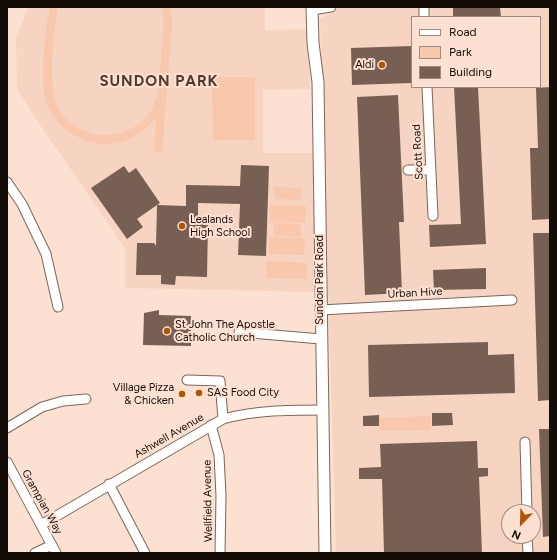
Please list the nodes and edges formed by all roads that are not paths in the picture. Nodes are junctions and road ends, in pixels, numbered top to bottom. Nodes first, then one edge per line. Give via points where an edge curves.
1 (330, 7) edge
2 (312, 8) edge
3 (427, 88) edge
4 (408, 170) dead end
5 (431, 170) junction
6 (7, 182) edge
7 (433, 216) dead end
8 (512, 300) dead end
9 (58, 307) dead end
10 (320, 310) junction
11 (239, 332) dead end
12 (321, 339) junction
13 (187, 380) dead end
14 (86, 399) dead end
15 (323, 410) junction
16 (223, 419) junction
17 (211, 425) junction
18 (7, 428) edge
19 (525, 442) dead end
20 (7, 462) edge
21 (109, 484) junction
22 (527, 504) edge
23 (41, 525) junction
24 (54, 549) edge
25 (36, 553) edge
26 (145, 553) edge
27 (220, 553) edge
28 (325, 553) edge

1 - 2 street
2 - 10 street, Sundon Park Road via 318,82
3 - 5 street, Scott Road
4 - 5 street
5 - 7 street, Scott Road
6 - 9 street via 22,204 46,254
8 - 10 street, Urban Hive
10 - 12 street, Sundon Park Road
11 - 12 street
12 - 15 street, Sundon Park Road
13 - 16 street via 220,381
14 - 18 street via 63,401 42,407
15 - 16 street, Ashwell Avenue via 245,413
15 - 28 street, Sundon Park Road
16 - 17 street, Ashwell Avenue
17 - 21 street, Ashwell Avenue
17 - 27 street, Wellfield Avenue via 219,455
19 - 22 street
20 - 23 street, Grampian Way
21 - 23 street, Ashwell Avenue
21 - 26 street
23 - 24 street, Grampian Way
24 - 25 street

